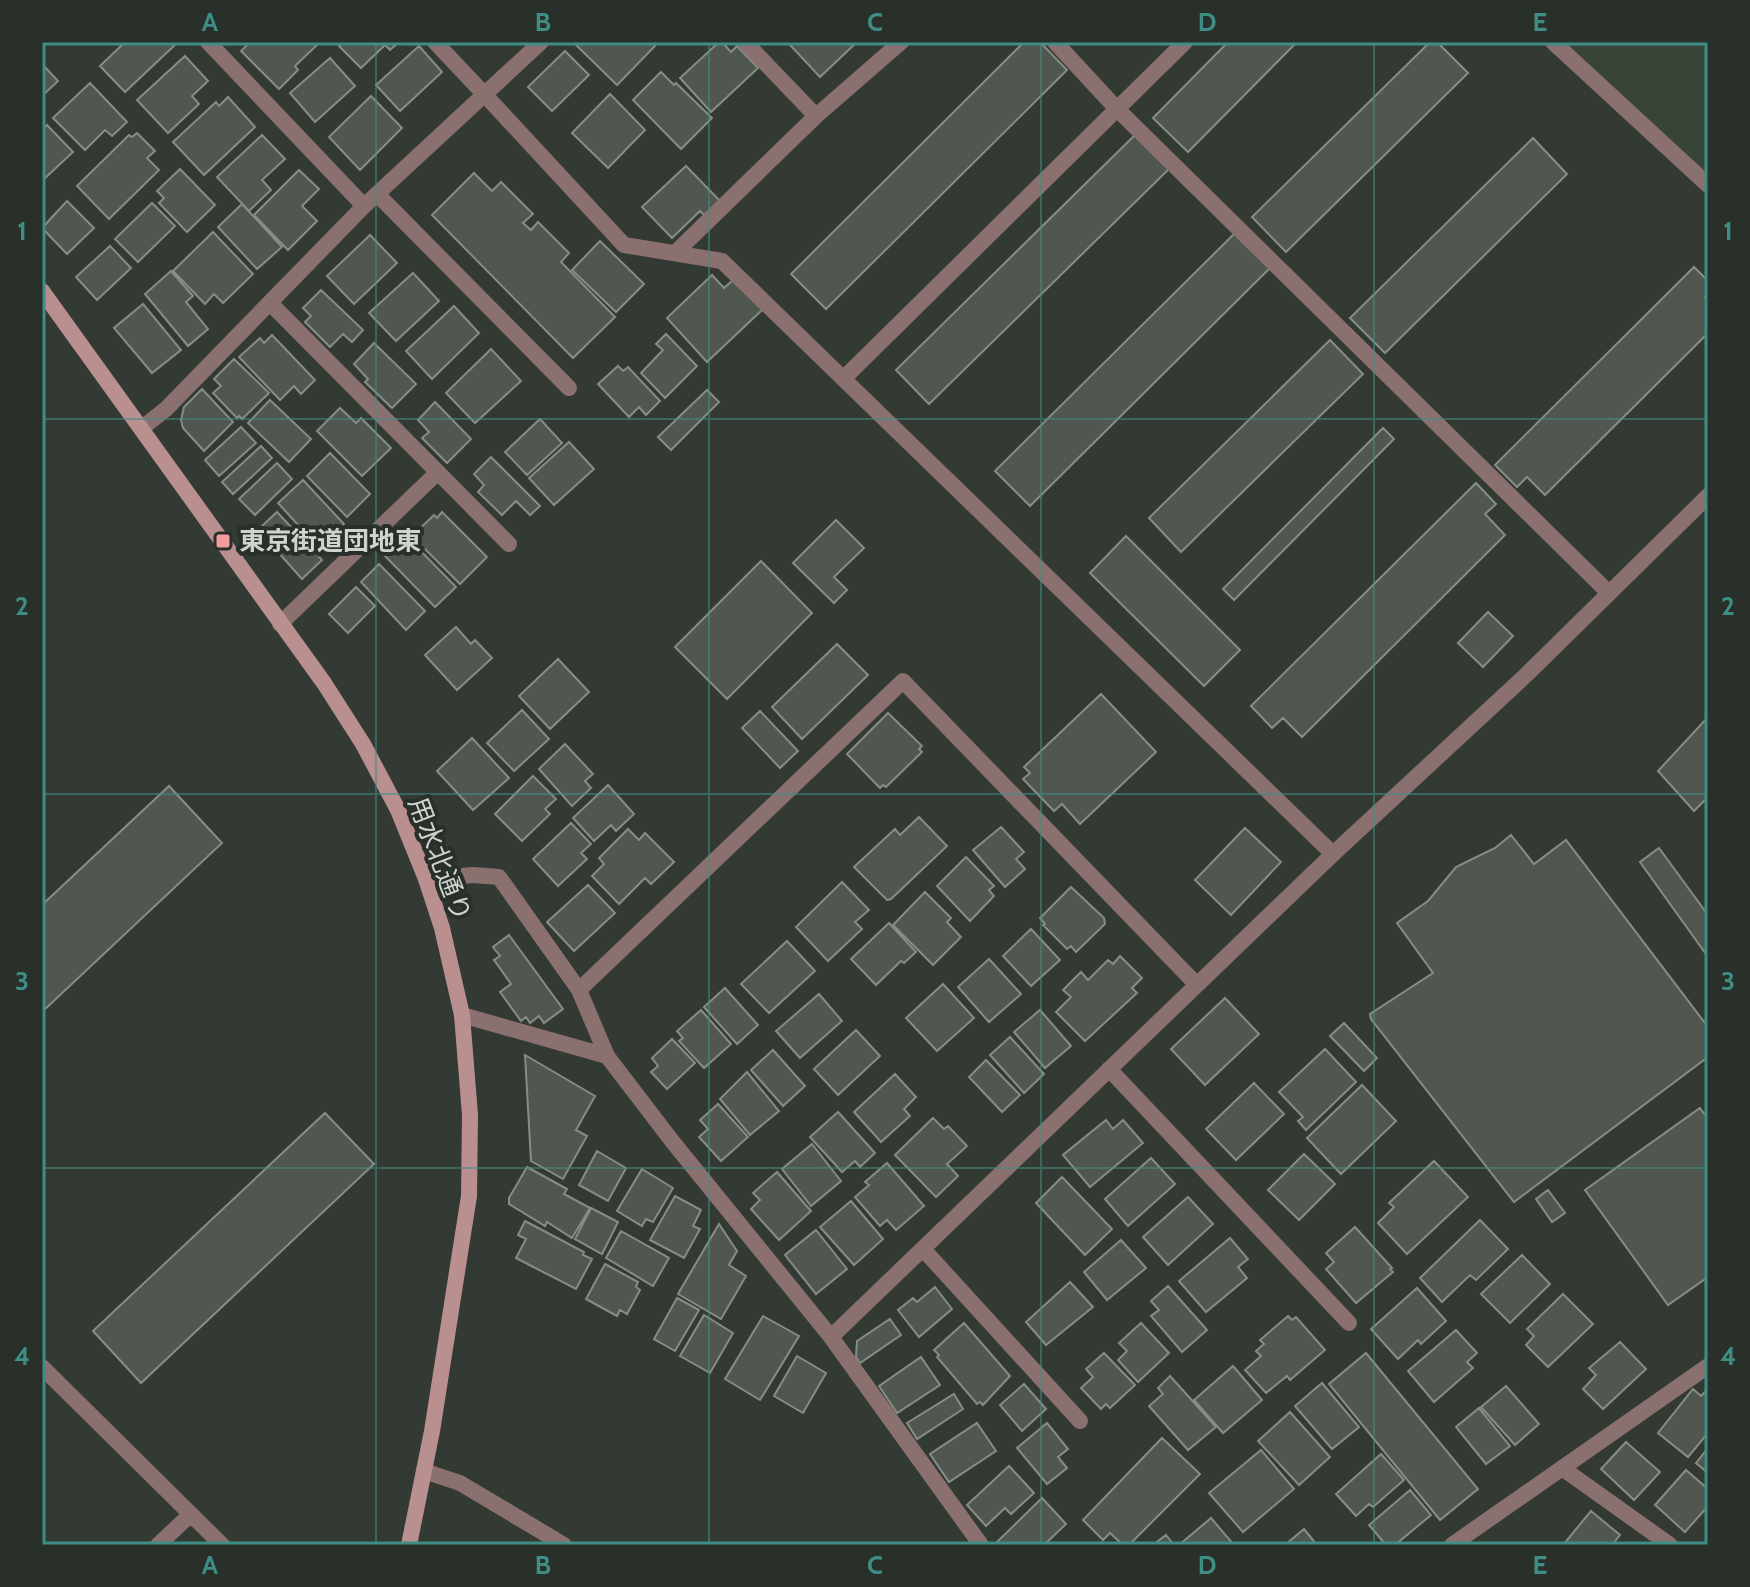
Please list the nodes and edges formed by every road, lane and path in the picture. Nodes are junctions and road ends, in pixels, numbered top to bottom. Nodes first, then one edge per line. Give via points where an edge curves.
1 (208, 42) edge
2 (435, 42) edge
3 (541, 42) edge
4 (745, 42) edge
5 (901, 42) edge
6 (1055, 42) edge
7 (1185, 42) edge
8 (1553, 42) edge
9 (485, 95) junction
10 (1116, 108) junction
11 (816, 116) junction
12 (1708, 185) edge
13 (377, 194) junction
14 (364, 206) junction
15 (675, 253) junction
16 (42, 291) edge
17 (270, 303) junction
18 (843, 379) junction
19 (569, 388) dead end
20 (142, 428) junction
21 (438, 472) junction
22 (1708, 496) edge
23 (509, 544) dead end
24 (1609, 593) junction
25 (280, 624) junction
26 (1333, 854) junction
27 (426, 879) junction
28 (1197, 985) junction
29 (579, 990) junction
30 (462, 1015) junction
31 (607, 1056) junction
32 (1109, 1069) junction
33 (923, 1249) junction
34 (1349, 1323) dead end
35 (831, 1337) junction
36 (42, 1367) edge
37 (1704, 1374) edge
38 (1080, 1421) dead end
39 (1562, 1468) junction
40 (424, 1471) junction
41 (191, 1514) junction
42 (158, 1545) edge
43 (222, 1545) edge
44 (409, 1545) edge
45 (564, 1545) edge
46 (981, 1545) edge
47 (1452, 1545) edge
48 (1670, 1545) edge

1 - 14 street
2 - 9 street
3 - 9 street
4 - 11 street
5 - 11 street
6 - 10 street
7 - 10 street
8 - 12 street
9 - 13 street
9 - 15 street via 624,245
10 - 18 street
10 - 24 street
11 - 15 street
13 - 14 street
13 - 19 street
14 - 17 street
15 - 18 street via 722,261
16 - 20 street, 用水北通り
17 - 20 street
17 - 21 street
18 - 26 street
20 - 25 street, 用水北通り
21 - 23 street
21 - 25 street
22 - 24 street
24 - 26 street
25 - 27 street, 用水北通り via 363,744
26 - 28 street
27 - 29 street via 499,877
27 - 30 street, 用水北通り
28 - 29 street via 903,681
28 - 32 street
29 - 31 street
30 - 31 street
30 - 40 street, 用水北通り via 470,1115 469,1196
31 - 35 street
32 - 33 street
32 - 34 street
33 - 35 street
33 - 38 street
35 - 46 street
36 - 41 street
37 - 39 street
39 - 47 street
39 - 48 street
40 - 44 street, 用水北通り
40 - 45 street via 460,1483
41 - 42 street
41 - 43 street

